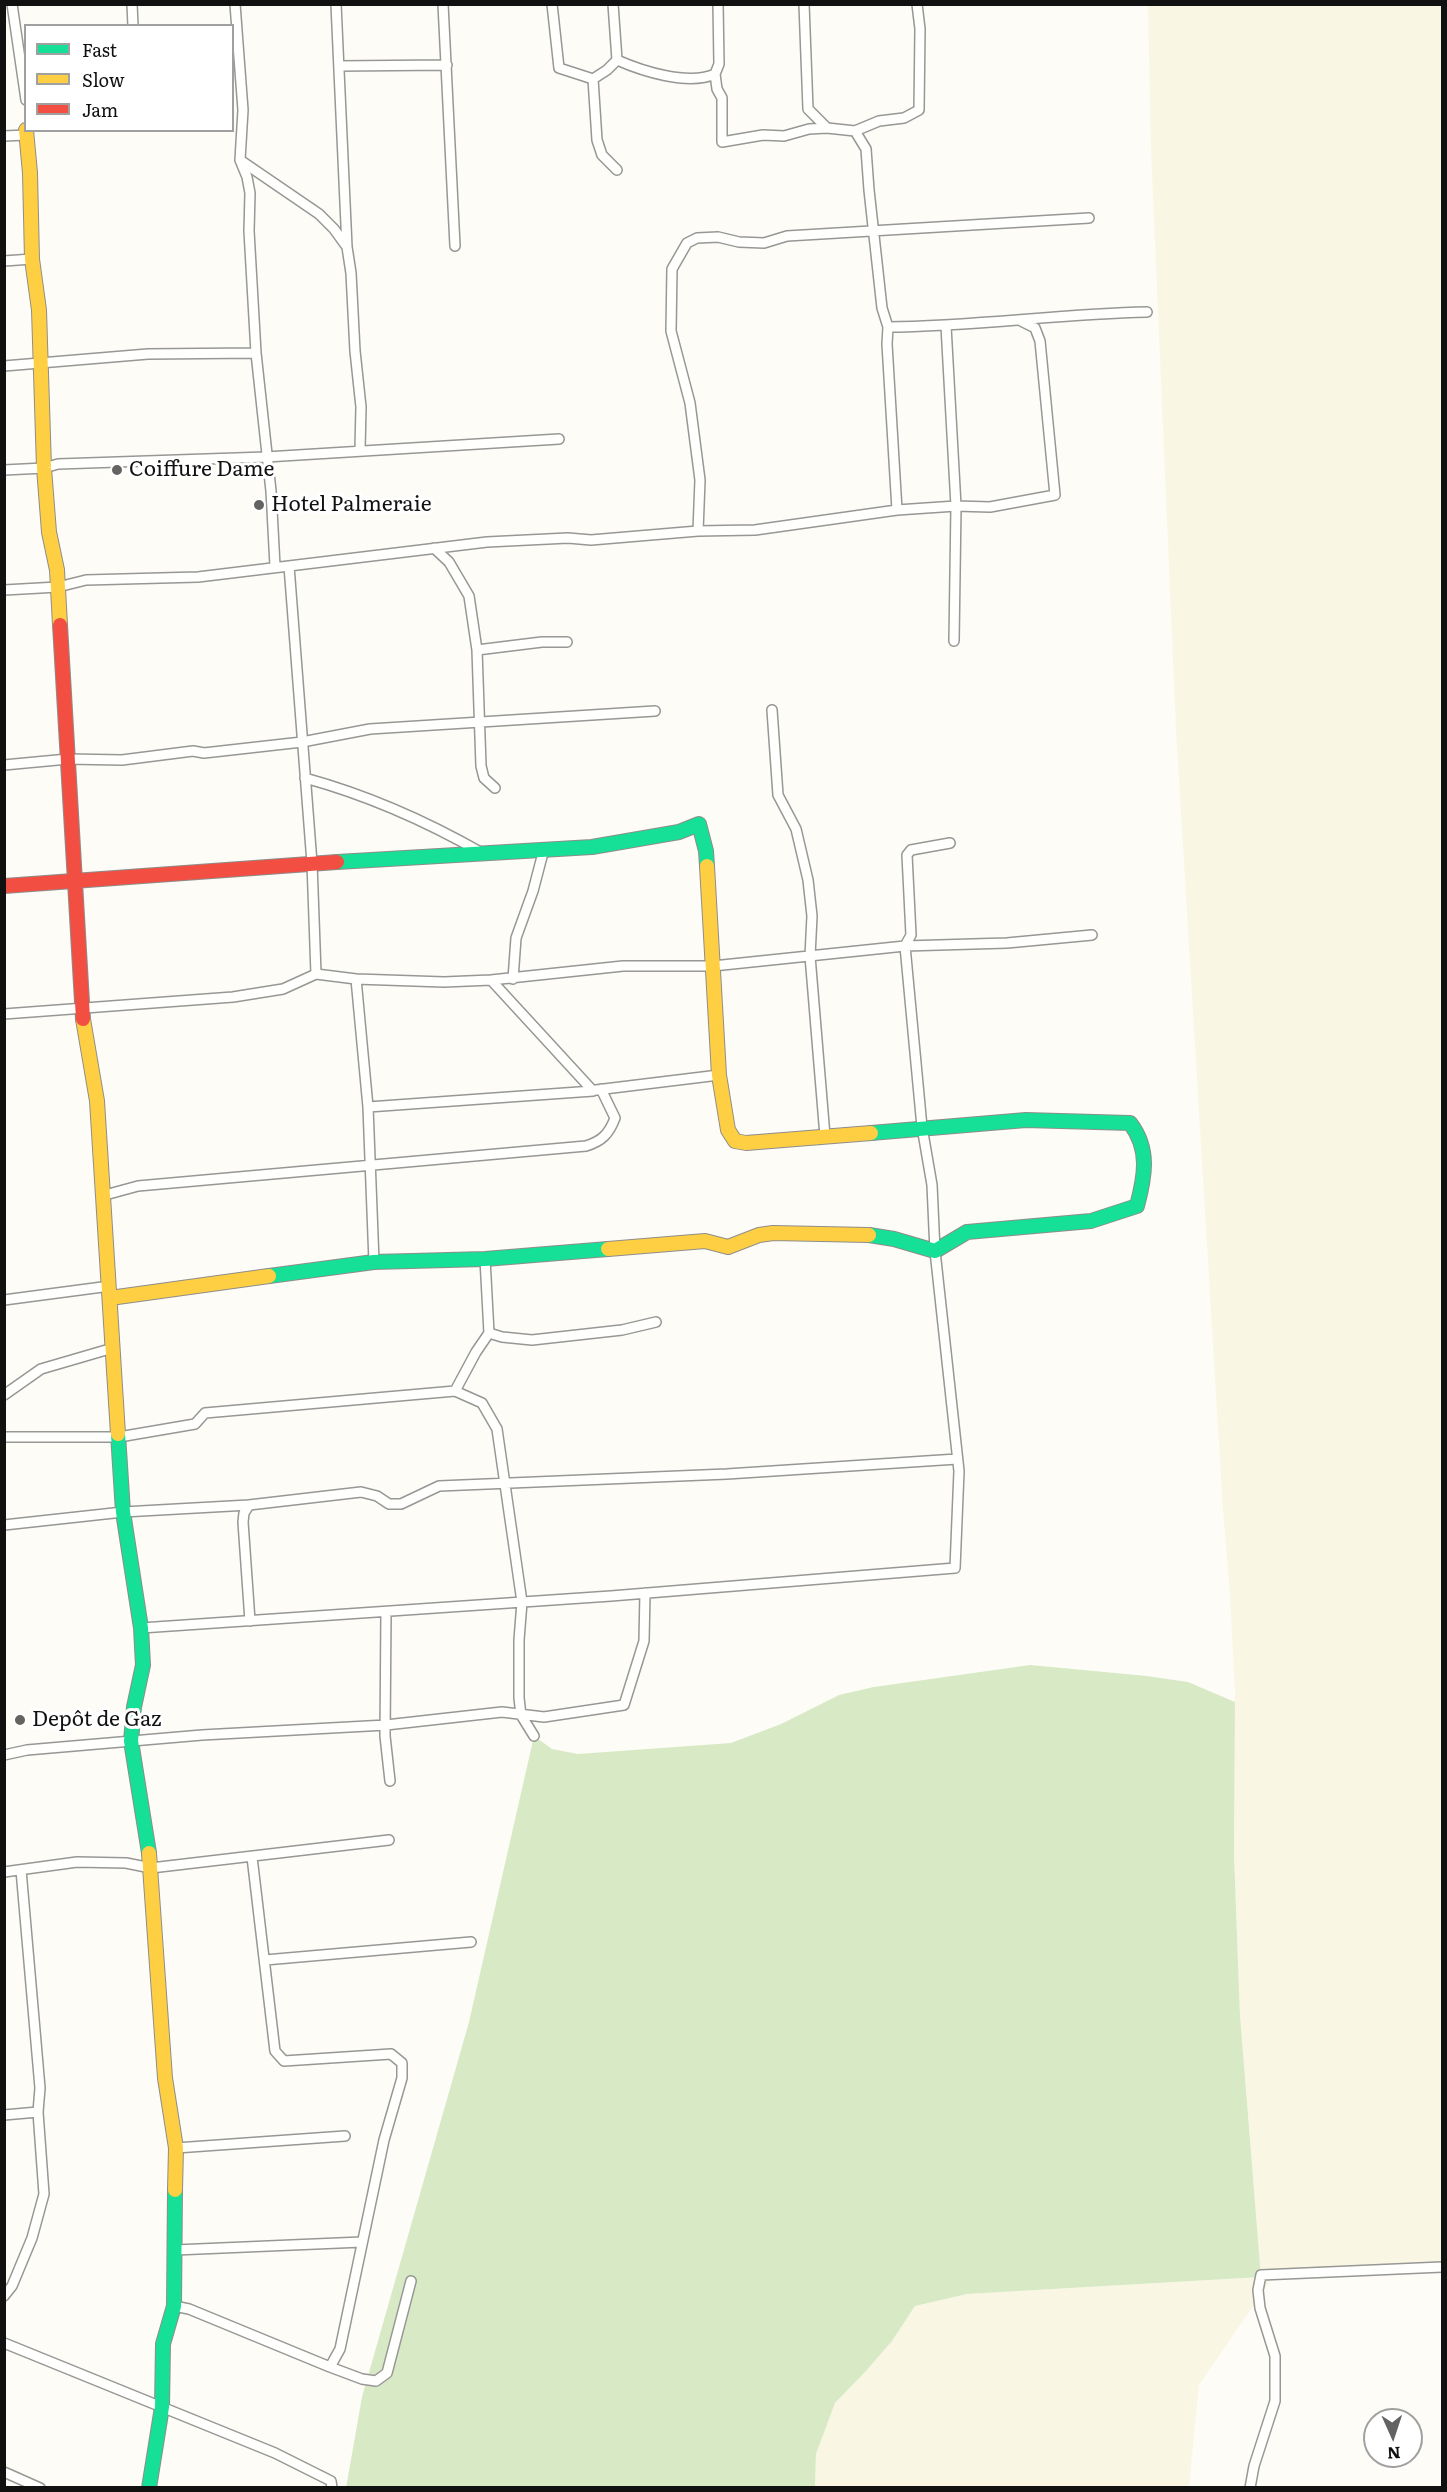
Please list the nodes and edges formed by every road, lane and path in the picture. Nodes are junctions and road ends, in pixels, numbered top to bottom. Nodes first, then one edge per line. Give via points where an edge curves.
1 (12, 4) edge
2 (132, 4) edge
3 (235, 4) edge
4 (336, 4) edge
5 (443, 4) edge
6 (552, 4) edge
7 (613, 4) edge
8 (718, 4) edge
9 (804, 4) edge
10 (917, 4) edge
11 (133, 24) edge
12 (617, 60) junction
13 (447, 65) junction
14 (339, 66) junction
15 (715, 74) junction
16 (593, 79) junction
17 (24, 86) edge
18 (827, 128) junction
19 (855, 131) junction
20 (26, 133) edge
21 (4, 136) edge
22 (240, 160) junction
23 (617, 170) dead end
24 (1089, 218) dead end
25 (875, 231) junction
26 (455, 246) dead end
27 (347, 247) junction
28 (32, 259) junction
29 (4, 261) edge
30 (1147, 312) dead end
31 (1018, 320) junction
32 (888, 327) junction
33 (946, 327) junction
34 (256, 353) junction
35 (39, 365) junction
36 (4, 366) edge
37 (559, 439) dead end
38 (360, 449) junction
39 (266, 457) junction
40 (44, 468) junction
41 (4, 470) edge
42 (956, 507) junction
43 (897, 510) junction
44 (698, 531) junction
45 (434, 548) junction
46 (275, 566) junction
47 (289, 566) junction
48 (58, 587) junction
49 (4, 590) edge
50 (954, 641) dead end
51 (567, 642) dead end
52 (477, 650) junction
53 (772, 710) dead end
54 (655, 711) dead end
55 (480, 722) junction
56 (302, 742) junction
57 (68, 759) junction
58 (4, 765) edge
59 (305, 778) junction
60 (495, 788) dead end
61 (950, 843) dead end
62 (544, 849) junction
63 (482, 853) junction
64 (312, 863) junction
65 (74, 882) junction
66 (4, 886) edge
67 (1092, 935) dead end
68 (906, 946) junction
69 (810, 956) junction
70 (713, 966) junction
71 (316, 974) junction
72 (356, 979) junction
73 (513, 979) junction
74 (491, 980) junction
75 (81, 1008) junction
76 (4, 1014) edge
77 (718, 1075) junction
78 (597, 1090) junction
79 (368, 1107) junction
80 (922, 1127) junction
81 (825, 1136) junction
82 (369, 1166) junction
83 (105, 1195) junction
84 (935, 1251) junction
85 (485, 1259) junction
86 (374, 1262) junction
87 (110, 1292) junction
88 (4, 1300) edge
89 (656, 1322) dead end
90 (489, 1333) junction
91 (113, 1348) junction
92 (455, 1391) junction
93 (4, 1395) edge
94 (4, 1437) edge
95 (118, 1437) junction
96 (957, 1459) junction
97 (506, 1484) junction
98 (249, 1505) junction
99 (123, 1512) junction
100 (4, 1525) edge
101 (645, 1593) junction
102 (522, 1602) junction
103 (386, 1612) junction
104 (250, 1621) junction
105 (141, 1628) junction
106 (522, 1715) junction
107 (386, 1725) junction
108 (534, 1736) dead end
109 (131, 1741) junction
110 (4, 1755) edge
111 (390, 1781) dead end
112 (389, 1840) dead end
113 (252, 1857) junction
114 (151, 1868) junction
115 (21, 1870) junction
116 (4, 1872) edge
117 (471, 1942) dead end
118 (265, 1960) junction
119 (38, 2112) junction
120 (4, 2115) edge
121 (345, 2136) dead end
122 (176, 2148) junction
123 (362, 2242) junction
124 (175, 2250) junction
125 (1443, 2267) edge
126 (411, 2281) dead end
127 (4, 2296) edge
128 (174, 2306) junction
129 (4, 2343) edge
130 (330, 2367) junction
131 (162, 2407) junction
132 (4, 2472) edge
133 (40, 2487) edge
134 (149, 2487) edge
135 (332, 2487) edge
136 (1250, 2487) edge

1 - 17 street
2 - 11 street
3 - 22 street via 243,110
4 - 14 street
5 - 13 street
6 - 16 street via 559,68
7 - 12 street
8 - 15 street via 719,64
9 - 18 street via 808,108
10 - 19 street via 919,110
12 - 15 street via 670,76
12 - 16 street
13 - 14 street
13 - 26 street
14 - 27 street
15 - 18 street via 722,98 722,142
16 - 23 street via 597,140 602,155
18 - 19 street
19 - 25 street via 866,149
20 - 21 street
20 - 28 street
22 - 27 street via 319,214
22 - 34 street via 250,193
24 - 25 street
25 - 32 street via 882,308
25 - 44 street via 787,236 764,243 718,237 687,243 672,269 671,331 690,403 700,480
27 - 38 street via 362,407
28 - 29 street
28 - 35 street via 39,310
30 - 31 street
31 - 33 street
31 - 42 street via 1035,328 1040,342 1055,495 990,507
32 - 33 street
32 - 43 street
33 - 42 street
34 - 35 street via 148,354
34 - 39 street
35 - 36 street
35 - 40 street
37 - 38 street
38 - 39 street
39 - 40 street via 58,464
39 - 46 street via 272,491
40 - 41 street
40 - 48 street
42 - 43 street
42 - 50 street
43 - 44 street via 755,530
44 - 45 street
45 - 47 street
45 - 52 street via 448,562 469,596
46 - 47 street
46 - 48 street via 179,578 86,580
47 - 56 street
48 - 49 street
48 - 57 street
51 - 52 street
52 - 55 street
53 - 69 street via 778,795 796,829 808,880 812,916
54 - 55 street
55 - 56 street via 370,729
55 - 60 street via 481,766 484,778
56 - 57 street via 122,760
56 - 59 street
57 - 58 street
57 - 65 street
59 - 63 street via 362,796 443,831
59 - 64 street
61 - 68 street via 911,850 907,855 910,936
62 - 63 street
62 - 70 street via 592,847 679,832 699,824 706,851
62 - 73 street via 516,938
63 - 64 street
64 - 65 street
64 - 71 street
65 - 66 street
65 - 75 street
67 - 68 street via 1007,944
68 - 69 street
68 - 80 street
69 - 70 street
69 - 81 street
70 - 73 street via 623,966
70 - 77 street
71 - 72 street
71 - 75 street via 283,989 232,997
72 - 74 street
72 - 79 street
73 - 74 street
74 - 78 street
75 - 76 street
75 - 83 street via 97,1101 99,1160
77 - 78 street
77 - 81 street via 728,1130 735,1140 746,1143
78 - 79 street
78 - 82 street via 615,1118 610,1131 599,1142
79 - 82 street
80 - 81 street
80 - 84 street via 932,1185
80 - 84 street via 1026,1120 1130,1123 1143,1145 1145,1177 1137,1206 1091,1221 967,1233
82 - 83 street via 138,1186
82 - 86 street
83 - 87 street
84 - 85 street via 878,1234 785,1233 759,1235 728,1247 705,1241
84 - 96 street
85 - 86 street
85 - 90 street
86 - 87 street
87 - 88 street
87 - 91 street
89 - 90 street via 622,1330 532,1340
90 - 92 street
91 - 93 street via 41,1369
91 - 95 street
92 - 95 street via 205,1413 195,1424
92 - 97 street via 482,1403 497,1429
94 - 95 street
95 - 99 street
96 - 97 street
96 - 101 street via 955,1568
97 - 98 street via 439,1486 401,1504 389,1504 361,1492
97 - 102 street
98 - 99 street
98 - 104 street via 243,1522
99 - 100 street
99 - 105 street
101 - 102 street
101 - 106 street via 644,1641 624,1705 544,1717
102 - 103 street
102 - 106 street via 518,1677
103 - 104 street
103 - 107 street
104 - 105 street
105 - 109 street via 143,1665
106 - 107 street via 502,1712
106 - 108 street
107 - 109 street
107 - 111 street
109 - 110 street
109 - 114 street
112 - 113 street
113 - 114 street
113 - 118 street
114 - 115 street via 77,1862
114 - 122 street via 165,2078
115 - 116 street
115 - 119 street via 40,2088
117 - 118 street
118 - 123 street via 274,2051 284,2061 391,2054 402,2063 402,2078
119 - 120 street
119 - 127 street via 44,2194 32,2238
121 - 122 street
122 - 124 street
123 - 124 street
123 - 130 street via 340,2349
124 - 128 street
125 - 136 street via 1261,2275 1260,2308 1275,2356 1275,2401
126 - 130 street via 387,2373 376,2381
128 - 130 street
128 - 131 street via 163,2344
129 - 131 street
131 - 134 street
131 - 135 street via 275,2453 331,2481
132 - 133 street

